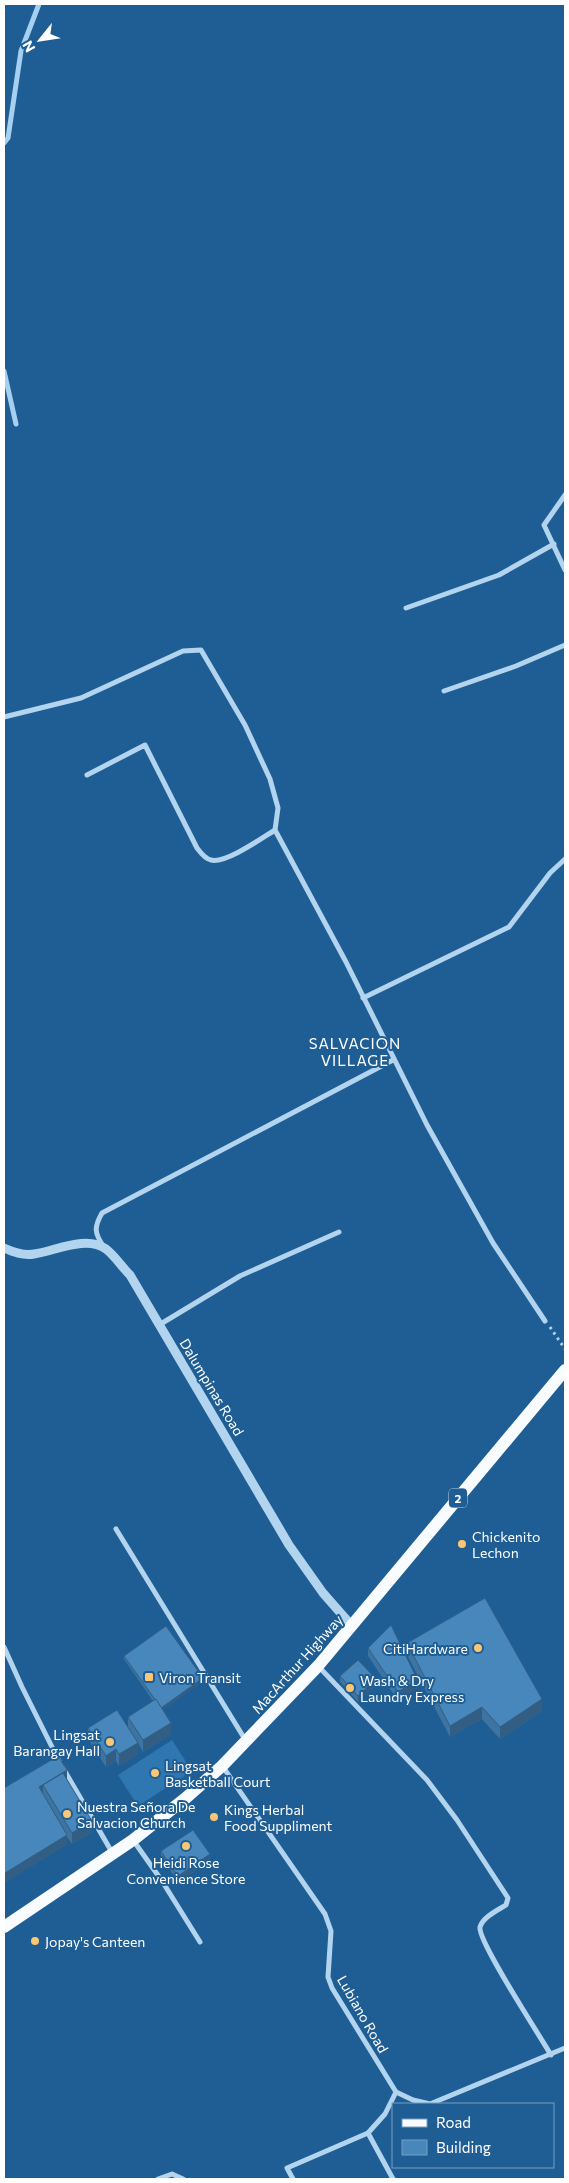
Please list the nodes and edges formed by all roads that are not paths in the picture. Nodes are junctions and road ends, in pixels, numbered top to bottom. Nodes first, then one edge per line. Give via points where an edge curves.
1 (565, 495) edge
2 (554, 544) junction
3 (565, 570) edge
4 (406, 608) dead end
5 (565, 645) edge
6 (444, 691) dead end
7 (4, 717) edge
8 (87, 775) dead end
9 (275, 830) junction
10 (565, 859) edge
11 (363, 998) junction
12 (393, 1060) junction
13 (339, 1232) dead end
14 (4, 1248) edge
15 (105, 1249) junction
16 (545, 1321) road end
17 (159, 1325) junction
18 (565, 1370) edge
19 (116, 1529) dead end
20 (352, 1626) junction
21 (4, 1647) edge
22 (318, 1666) junction
23 (246, 1741) junction
24 (222, 1766) junction
25 (133, 1840) junction
26 (113, 1854) junction
27 (4, 1927) edge
28 (200, 1942) dead end
29 (565, 2048) edge
30 (551, 2055) junction
31 (396, 2092) junction
32 (426, 2103) edge
33 (432, 2103) edge
34 (368, 2133) junction
35 (158, 2179) edge
36 (183, 2179) edge
37 (293, 2179) edge
38 (393, 2179) edge

1 - 2 street via 544,525
2 - 3 street
2 - 4 street via 499,575
5 - 6 street
7 - 9 street via 81,698 183,650 201,650 245,725 270,778 278,808
8 - 9 street via 145,745 197,848 212,861 223,860
9 - 11 street
10 - 11 street via 550,873 509,927
11 - 12 street
12 - 15 street via 102,1213 95,1229
12 - 16 street via 493,1243
13 - 17 street via 240,1276
14 - 15 street via 32,1255 68,1245 92,1245
15 - 17 street, Dalumpinas Road via 130,1276
17 - 20 street, Dalumpinas Road via 289,1545 322,1593
18 - 20 main road, MacArthur Highway / 2
19 - 23 street
20 - 22 main road, MacArthur Highway / 2
21 - 26 street via 51,1744
22 - 23 main road, MacArthur Highway / 2
22 - 30 street via 426,1780 457,1820 508,1898 506,1904 485,1919 480,1933 491,1957
23 - 24 main road, MacArthur Highway / 2
24 - 25 main road, MacArthur Highway / 2 via 188,1798
24 - 31 street, Lubiano Road via 325,1914 331,1931 328,1977 332,1988
25 - 26 main road, MacArthur Highway / 2
25 - 28 street
26 - 27 main road, MacArthur Highway / 2
29 - 30 street
30 - 33 street
31 - 32 street
31 - 34 street via 385,2114
34 - 37 street via 287,2168
34 - 38 street
35 - 36 street via 172,2174

